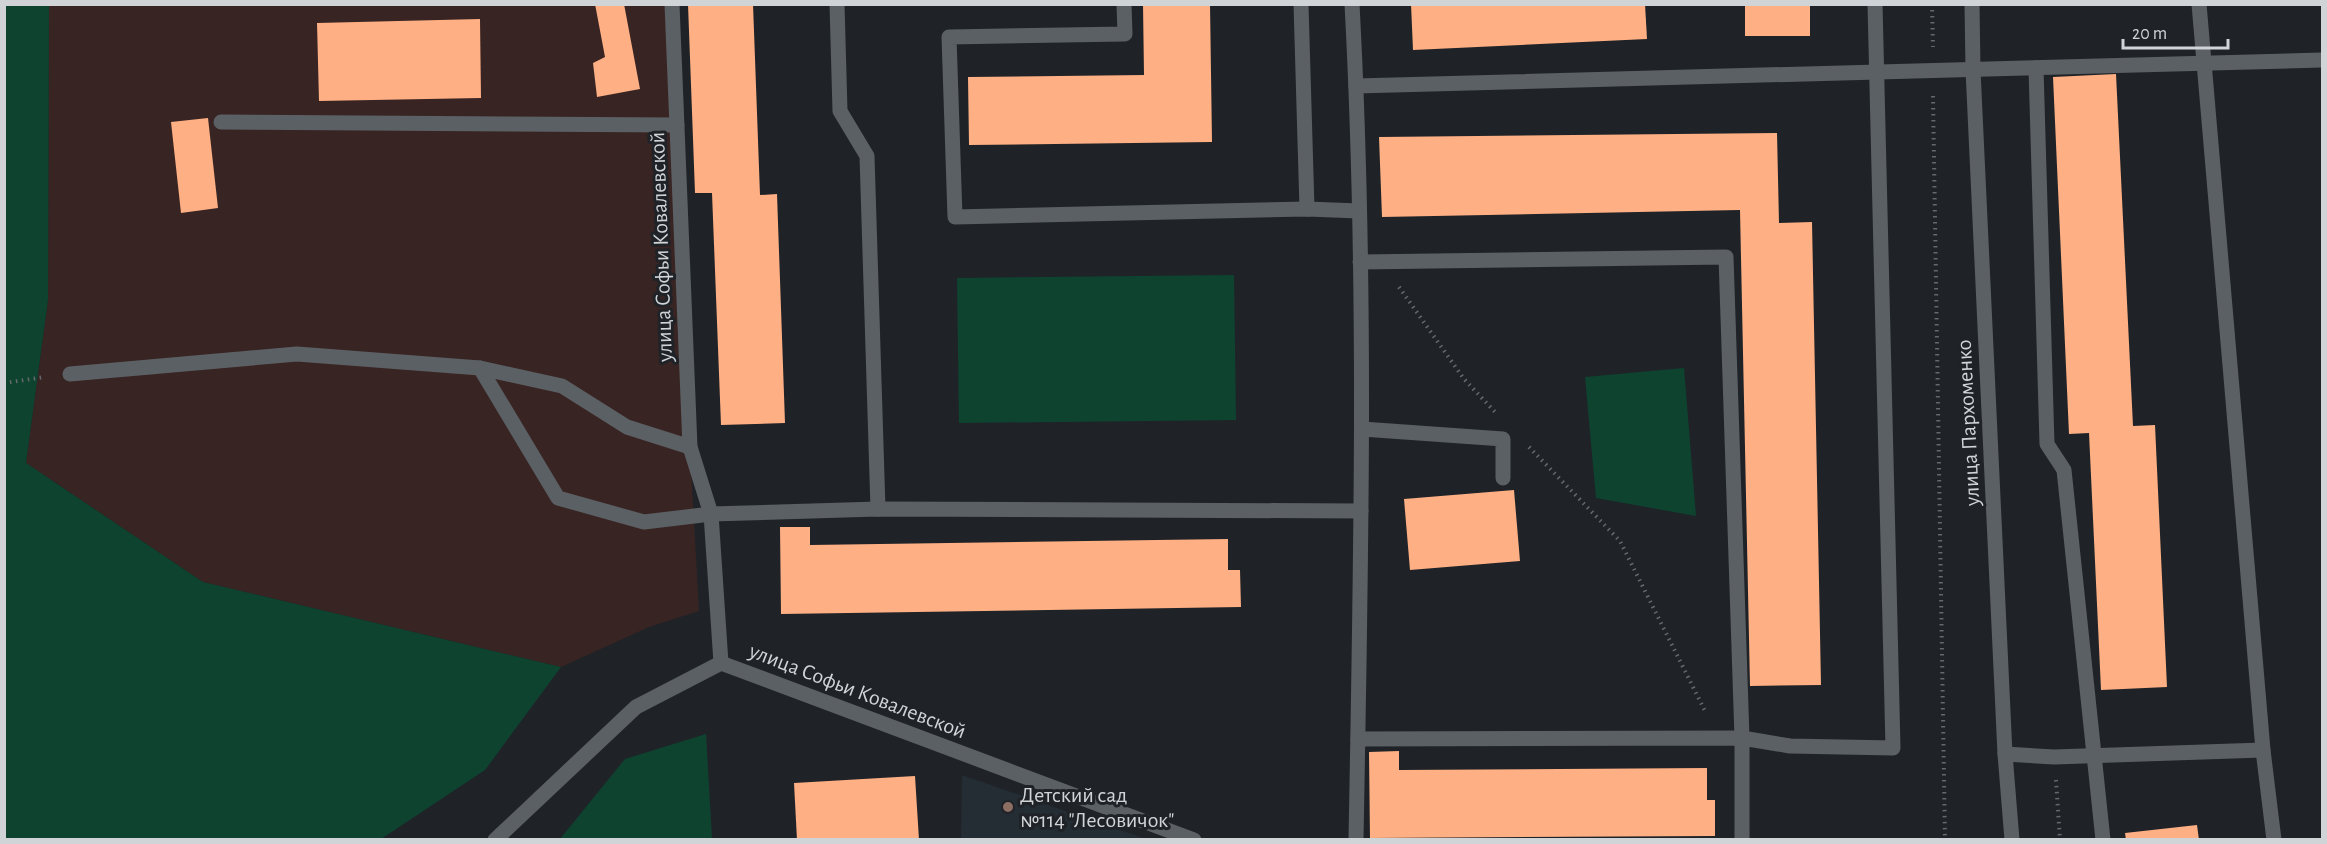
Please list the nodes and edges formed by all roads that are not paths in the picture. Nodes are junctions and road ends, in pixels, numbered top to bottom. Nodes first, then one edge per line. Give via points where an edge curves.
1 (672, 4) edge
2 (837, 4) edge
3 (1124, 4) edge
4 (1301, 4) edge
5 (1352, 4) edge
6 (1875, 4) edge
7 (1972, 4) edge
8 (2199, 4) edge
9 (2322, 60) edge
10 (2204, 64) junction
11 (2036, 68) junction
12 (1973, 70) junction
13 (1876, 72) junction
14 (1356, 86) junction
15 (221, 122) dead end
16 (677, 124) junction
17 (1307, 209) junction
18 (1359, 211) junction
19 (1360, 262) junction
20 (480, 368) junction
21 (70, 374) road end
22 (1362, 429) junction
23 (690, 447) junction
24 (1503, 478) dead end
25 (878, 509) junction
26 (1361, 511) junction
27 (711, 514) junction
28 (721, 663) junction
29 (1742, 738) junction
30 (1358, 739) junction
31 (2264, 750) junction
32 (2005, 754) junction
33 (2093, 756) junction
34 (495, 840) edge
35 (1194, 840) edge
36 (1356, 840) edge
37 (1742, 840) edge
38 (2012, 840) edge
39 (2103, 840) edge
40 (2274, 840) edge

1 - 16 street, улица Софьи Ковалевской
2 - 25 street via 840,111 867,156
3 - 17 street via 1125,34 949,37 955,217
4 - 17 street
5 - 14 street
6 - 13 street
7 - 12 street, улица Пархоменко
8 - 10 street
9 - 10 street
10 - 11 street
10 - 31 street
11 - 12 street
11 - 33 street via 2047,444 2064,470
12 - 13 street
12 - 32 street, улица Пархоменко
13 - 14 street
13 - 29 street via 1893,748 1790,746
14 - 18 street
15 - 16 street
16 - 23 street, улица Софьи Ковалевской
17 - 18 street
18 - 19 street
19 - 22 street
19 - 29 street via 1726,257
20 - 21 street via 297,354
20 - 23 street via 562,386 627,427
20 - 27 street via 558,498 644,522
22 - 24 street via 1503,439
22 - 26 street
23 - 27 street, улица Софьи Ковалевской
25 - 26 street
25 - 27 street
26 - 30 street
27 - 28 street, улица Софьи Ковалевской
28 - 34 street via 636,707
28 - 35 street, улица Софьи Ковалевской
29 - 30 street
29 - 37 street
30 - 36 street
31 - 33 street
31 - 40 street
32 - 33 street
32 - 38 street, улица Пархоменко
33 - 39 street

